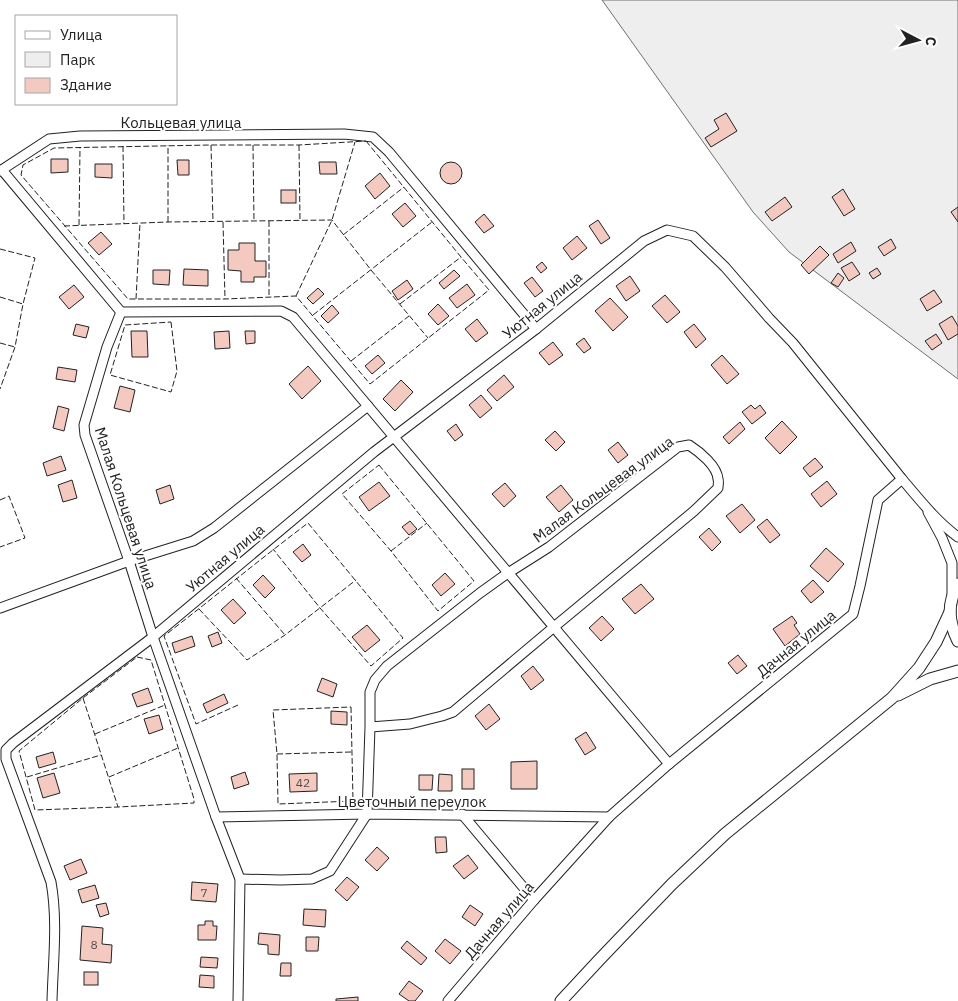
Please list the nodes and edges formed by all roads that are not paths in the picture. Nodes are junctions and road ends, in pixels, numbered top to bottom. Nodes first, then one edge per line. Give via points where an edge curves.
1 (1, 171) edge
2 (121, 312) junction
3 (536, 329) junction
4 (368, 406) junction
5 (394, 437) junction
6 (902, 479) junction
7 (921, 501) junction
8 (958, 537) edge
9 (129, 561) junction
10 (508, 573) junction
11 (958, 584) edge
12 (952, 595) junction
13 (0, 608) edge
14 (950, 612) junction
15 (554, 627) junction
16 (153, 637) junction
17 (958, 641) edge
18 (958, 671) edge
19 (892, 698) junction
20 (370, 727) junction
21 (669, 764) junction
22 (367, 814) junction
23 (462, 814) junction
24 (216, 817) junction
25 (609, 817) junction
26 (240, 879) junction
27 (534, 900) junction
28 (52, 1001) edge
29 (238, 1001) edge
30 (448, 1001) edge
31 (561, 1001) edge

1 - 2 street
1 - 3 street, Кольцевая улица via 50,139 80,136 344,134 373,138 389,152
2 - 4 street via 281,311 293,317
2 - 9 street, Малая Кольцевая улица via 84,425 85,436
3 - 5 street, Уютная улица
3 - 6 street, Уютная улица via 644,241 667,230 693,236 793,343
4 - 5 street
4 - 9 street via 214,528 193,541
5 - 10 street
5 - 16 street, Уютная улица
6 - 7 street
6 - 21 street, Дачная улица via 878,500 853,614
7 - 8 street
7 - 12 street via 952,563
9 - 13 street
9 - 16 street, Малая Кольцевая улица
10 - 15 street
10 - 15 street, Малая Кольцевая улица via 549,547 678,447 689,445 714,468 718,488 711,495
10 - 20 street, Малая Кольцевая улица via 387,666 370,692
11 - 12 street
12 - 14 street
14 - 17 street
14 - 19 street via 919,668
15 - 20 street, Малая Кольцевая улица via 454,712 410,724
15 - 21 street
16 - 24 street, Малая Кольцевая улица
16 - 28 street, Уютная улица via 6,750 6,759 54,897
18 - 19 street via 930,679
19 - 31 street via 725,834 672,884
20 - 22 street, Малая Кольцевая улица
21 - 25 street, Дачная улица
22 - 23 street, Цветочный переулок
22 - 24 street, Цветочный переулок
22 - 26 street via 330,871 312,879
23 - 25 street, Цветочный переулок
23 - 27 street
24 - 26 street, Малая Кольцевая улица
25 - 27 street, Дачная улица
26 - 29 street, Малая Кольцевая улица
27 - 30 street, Дачная улица

